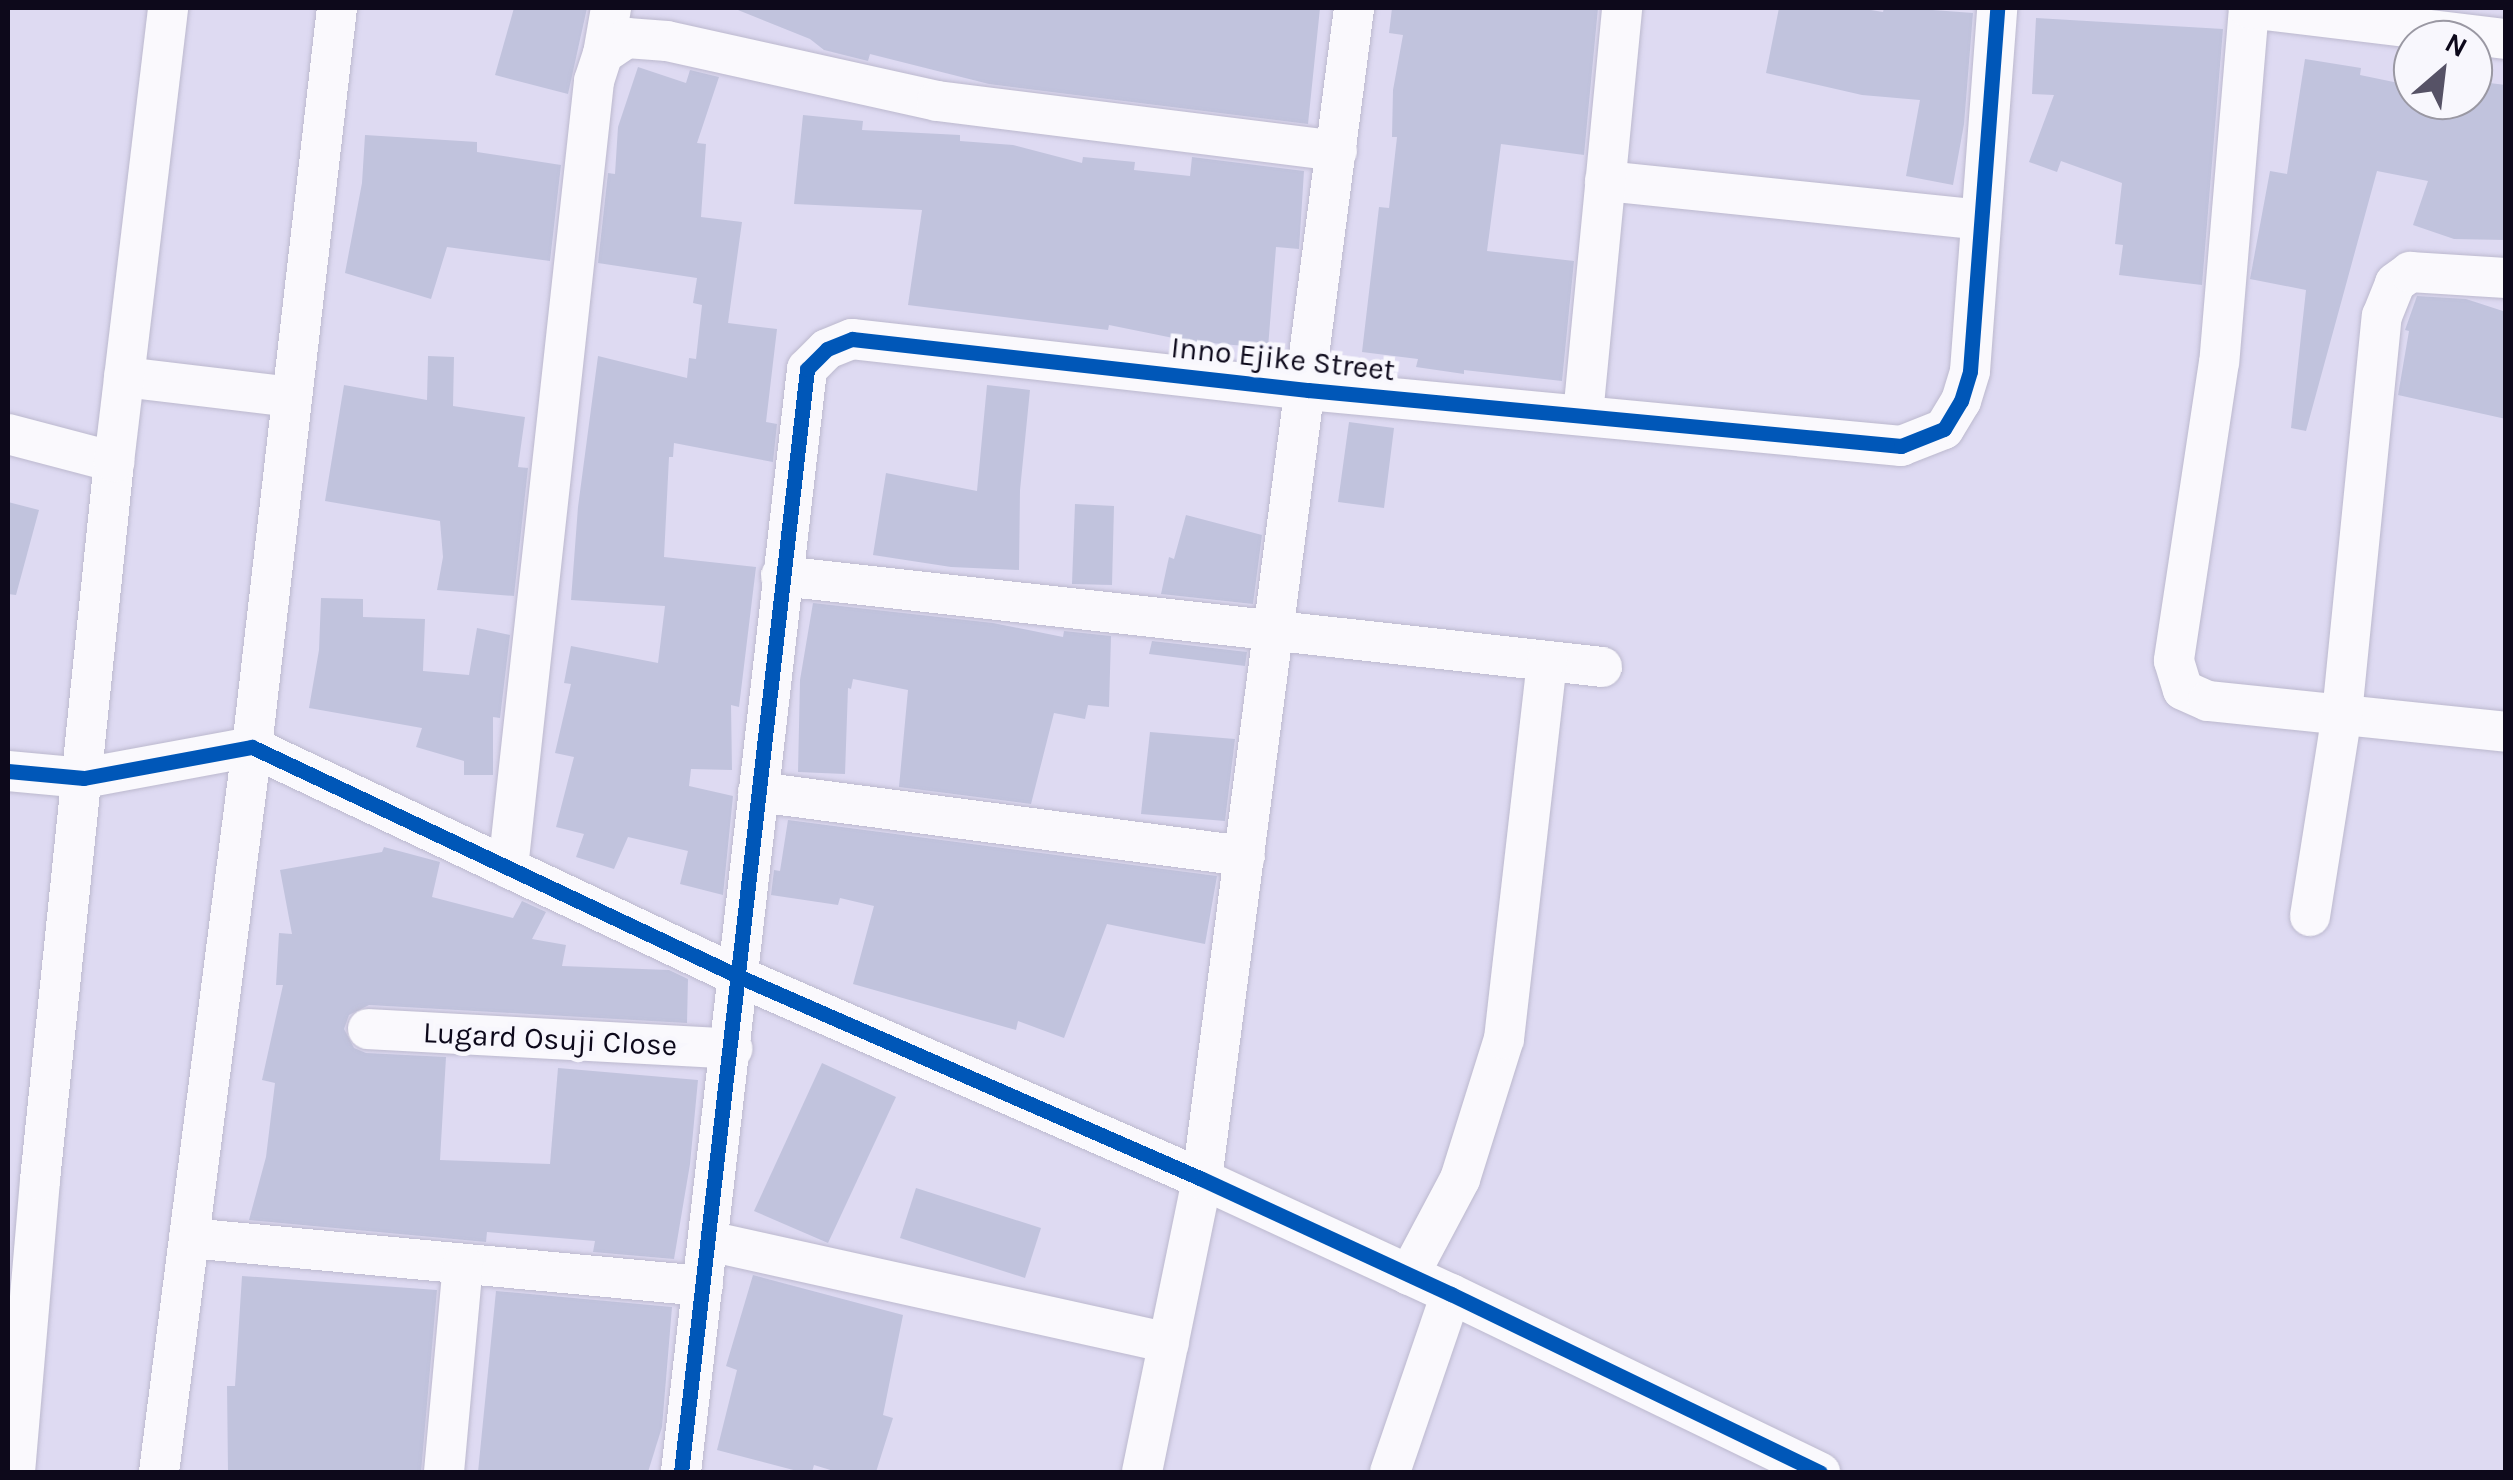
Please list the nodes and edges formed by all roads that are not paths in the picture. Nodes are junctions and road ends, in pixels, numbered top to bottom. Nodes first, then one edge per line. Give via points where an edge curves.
1 (168, 8) edge
2 (337, 8) edge
3 (611, 8) edge
4 (1354, 8) edge
5 (1622, 8) edge
6 (1997, 8) edge
7 (2249, 8) edge
8 (2396, 16) edge
9 (2506, 38) edge
10 (603, 54) junction
11 (1337, 151) junction
12 (1606, 181) junction
13 (1981, 220) junction
14 (2506, 278) edge
15 (124, 377) junction
16 (1308, 390) junction
17 (292, 398) junction
18 (1583, 415) junction
19 (8, 434) edge
20 (114, 462) junction
21 (781, 576) junction
22 (1276, 630) junction
23 (1547, 661) junction
24 (1602, 668) dead end
25 (2342, 714) junction
26 (2506, 732) edge
27 (252, 748) junction
28 (8, 772) edge
29 (84, 778) junction
30 (758, 792) junction
31 (1245, 856) junction
32 (508, 868) junction
33 (2310, 916) dead end
34 (740, 978) junction
35 (368, 1029) dead end
36 (732, 1049) junction
37 (1202, 1179) junction
38 (189, 1238) junction
39 (709, 1241) junction
40 (463, 1265) junction
41 (1409, 1275) junction
42 (704, 1286) junction
43 (1451, 1294) junction
44 (1169, 1343) junction
45 (15, 1472) edge
46 (160, 1472) edge
47 (444, 1472) edge
48 (683, 1472) edge
49 (1142, 1472) edge
50 (1390, 1472) edge
51 (1820, 1472) edge

1 - 15 street
2 - 17 street
3 - 10 street
4 - 11 street
5 - 12 street
6 - 13 street, Inno Ejike Street
7 - 8 street
7 - 25 street via 2220,362 2174,661 2184,690 2208,701
8 - 9 street
10 - 11 street via 627,38 666,41 937,101
10 - 32 street via 592,100
11 - 16 street
12 - 13 street
12 - 18 street
13 - 18 street, Inno Ejike Street via 1970,370 1944,428 1901,446
14 - 25 street via 2410,272 2395,284 2382,316
15 - 17 street
15 - 20 street
16 - 18 street, Inno Ejike Street
16 - 21 street, Inno Ejike Street via 852,339 827,349 807,368
16 - 22 street
17 - 27 street
19 - 20 street
20 - 29 street
21 - 22 street
21 - 30 street, Inno Ejike Street
22 - 23 street
22 - 31 street
23 - 24 street
23 - 41 street via 1504,1038 1460,1179
25 - 26 street
25 - 33 street
27 - 29 street
27 - 32 street
27 - 38 street
28 - 29 street
29 - 45 street
30 - 31 street
30 - 34 street, Inno Ejike Street
31 - 37 street
32 - 34 street
34 - 36 street, Inno Ejike Street
34 - 37 street
35 - 36 street, Lugard Osuji Close
36 - 39 street, Inno Ejike Street
37 - 41 street
37 - 44 street
38 - 40 street
38 - 46 street
39 - 42 street, Inno Ejike Street
39 - 44 street
40 - 42 street
40 - 47 street
41 - 43 street
42 - 48 street, Inno Ejike Street
43 - 50 street
43 - 51 street
44 - 49 street

